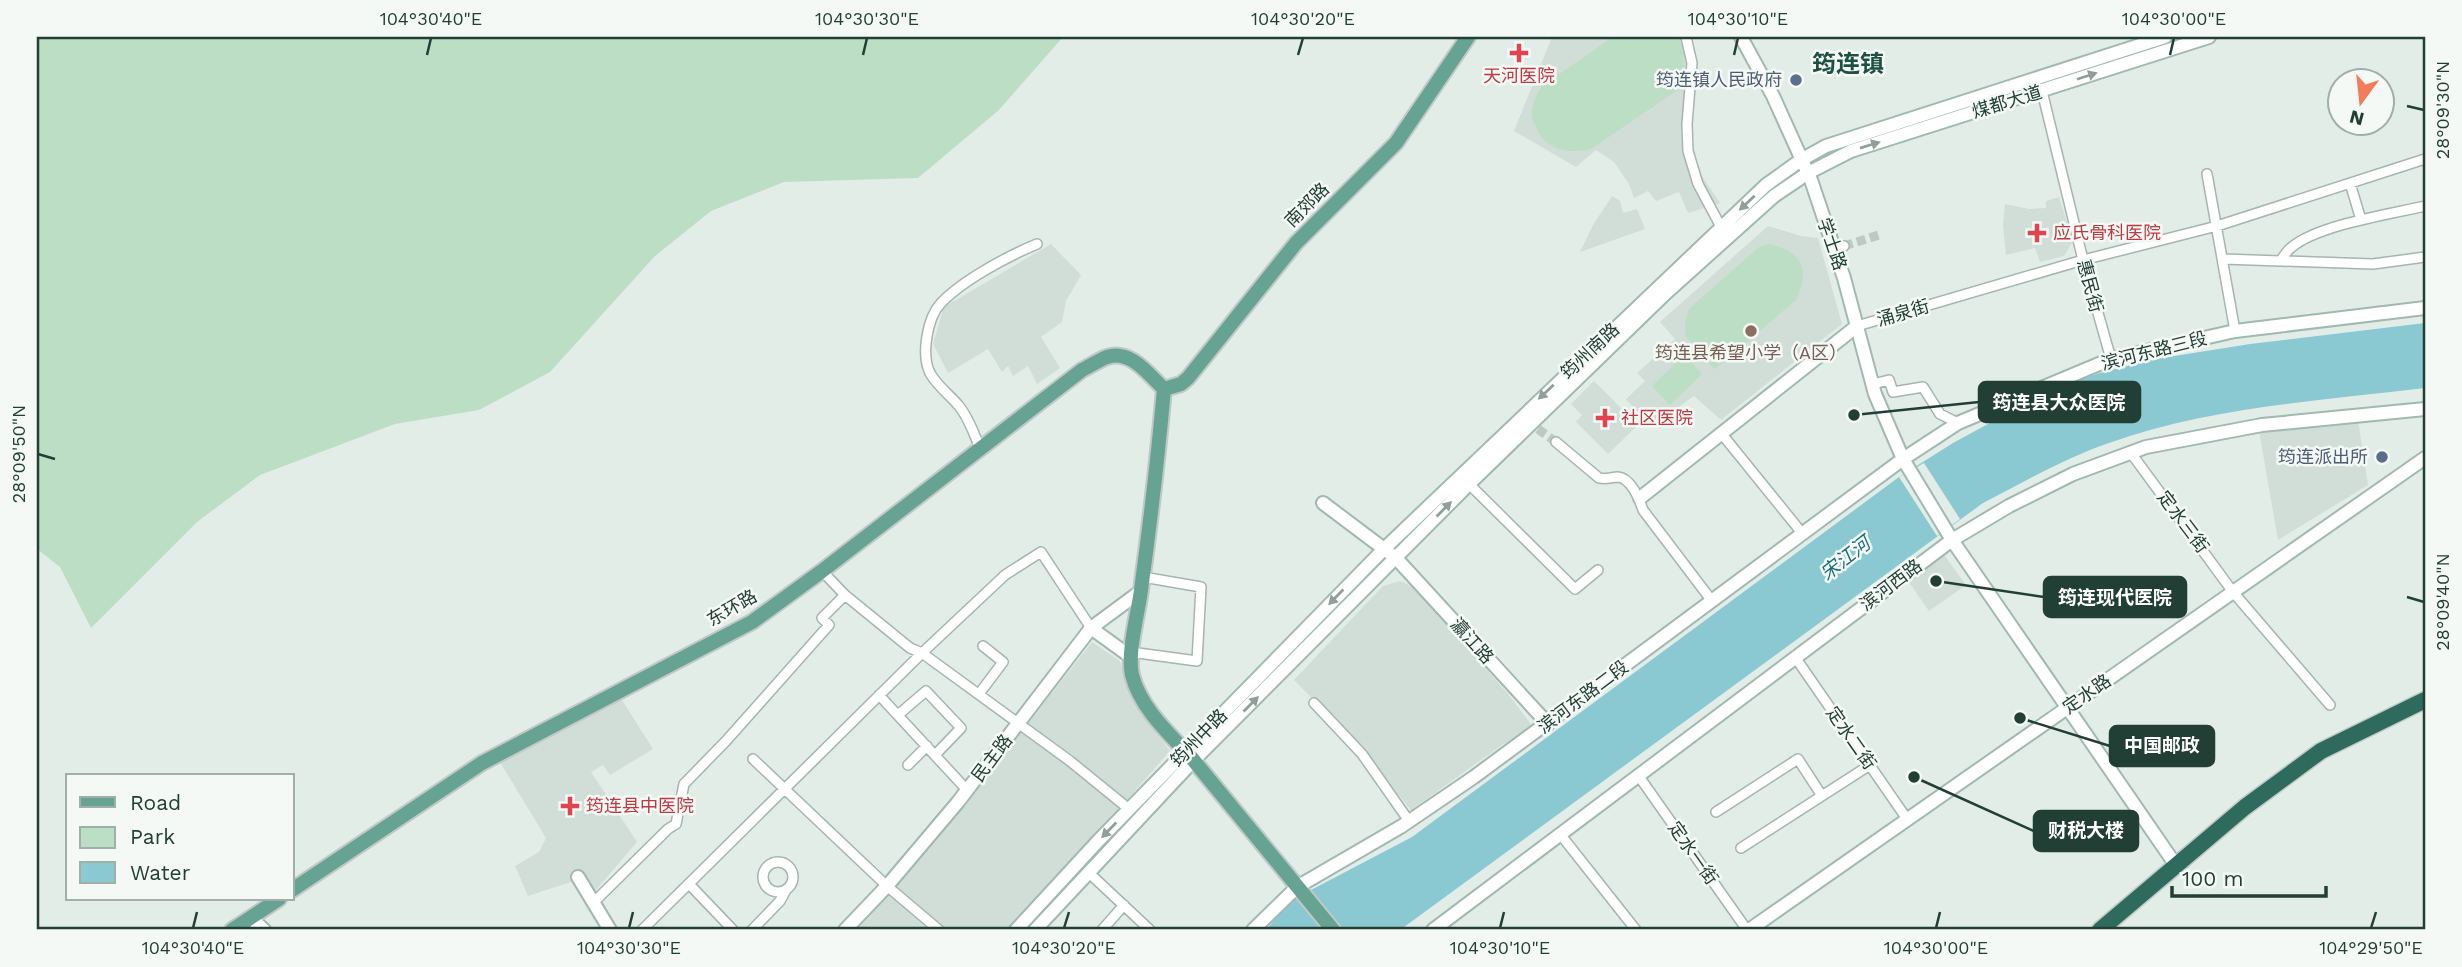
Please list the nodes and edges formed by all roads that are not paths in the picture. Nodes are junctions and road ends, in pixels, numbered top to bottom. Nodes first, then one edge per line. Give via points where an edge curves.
1 (1468, 37) edge
2 (1686, 37) edge
3 (1741, 37) edge
4 (2165, 37) edge
5 (2209, 37) edge
6 (2192, 39) edge
7 (2042, 91) junction
8 (2425, 159) edge
9 (1801, 160) junction
10 (1808, 173) junction
11 (2207, 174) dead end
12 (2350, 183) junction
13 (2425, 206) edge
14 (2361, 220) junction
15 (2217, 226) junction
16 (1721, 227) junction
17 (1037, 244) dead end
18 (2425, 257) edge
19 (2223, 259) junction
20 (2083, 260) junction
21 (2281, 260) junction
22 (2425, 308) edge
23 (1857, 326) junction
24 (2235, 331) junction
25 (2111, 359) junction
26 (1872, 384) junction
27 (1164, 390) junction
28 (2425, 409) edge
29 (1958, 423) junction
30 (1721, 433) junction
31 (1556, 442) tunnel mouth
32 (980, 448) junction
33 (2131, 453) junction
34 (2425, 458) edge
35 (1905, 462) junction
36 (1469, 484) junction
37 (1640, 498) junction
38 (1323, 503) dead end
39 (1802, 533) junction
40 (1950, 535) junction
41 (1384, 549) junction
42 (1396, 558) junction
43 (1598, 570) dead end
44 (822, 571) junction
45 (1142, 584) junction
46 (2234, 592) junction
47 (845, 595) junction
48 (1712, 600) junction
49 (1091, 628) junction
50 (983, 646) dead end
51 (922, 653) junction
52 (1131, 657) junction
53 (1795, 657) junction
54 (979, 694) junction
55 (879, 695) junction
56 (2425, 700) edge
57 (1314, 703) dead end
58 (2330, 705) dead end
59 (2067, 708) junction
60 (898, 715) junction
61 (1018, 723) junction
62 (1548, 724) junction
63 (927, 746) junction
64 (935, 755) junction
65 (1190, 756) junction
66 (753, 759) dead end
67 (908, 765) dead end
68 (1870, 765) junction
69 (1638, 775) junction
70 (785, 789) junction
71 (967, 790) junction
72 (1822, 796) junction
73 (1129, 809) junction
74 (1716, 812) dead end
75 (1907, 820) junction
76 (1409, 821) junction
77 (1560, 834) junction
78 (1741, 848) dead end
79 (2175, 864) junction
80 (1088, 872) junction
81 (578, 877) dead end
82 (690, 885) junction
83 (887, 886) junction
84 (1297, 887) junction
85 (294, 889) edge
86 (786, 890) dead end
87 (278, 900) edge
88 (593, 903) junction
89 (1124, 905) junction
90 (242, 926) edge
91 (726, 928) edge
92 (264, 930) edge
93 (610, 930) edge
94 (642, 930) edge
95 (752, 930) edge
96 (845, 930) edge
97 (939, 930) edge
98 (1016, 930) edge
99 (1035, 930) edge
100 (1102, 930) edge
101 (1150, 930) edge
102 (1253, 930) edge
103 (1333, 930) edge
104 (1433, 930) edge
105 (1636, 930) edge
106 (1748, 930) edge
107 (2100, 930) edge

1 - 27 main road, 南郊路 via 1396,143 1296,243 1188,378
2 - 16 street via 1692,63 1688,151 1698,184
3 - 9 main road, 学士路
4 - 9 main road, 煤都大道 via 1829,145
5 - 6 main road, 煤都大道
7 -> 6 main road, 煤都大道
10 -> 7 main road, 煤都大道 via 1851,151
7 - 20 street, 惠民街
8 - 12 street, 涌泉街
9 - 10 main road, 学士路
9 -> 16 main road, 筠州南路
10 - 23 main road, 学士路 via 1839,247
10 - 36 main road, 筠州南路 via 1774,196 1666,293 1535,427
11 - 15 street
12 - 14 street
12 - 15 street, 涌泉街
13 - 14 street
14 - 21 street via 2300,241
15 - 19 street
15 - 20 street, 涌泉街
16 -> 41 main road, 筠州南路
17 - 32 street via 965,284 939,305 924,347 932,376 960,407
18 - 21 street via 2374,264
19 - 21 street
19 - 24 street
20 - 23 street, 涌泉街
20 - 25 street, 惠民街
22 - 24 main road, 滨河东路三段
23 - 26 main road, 学士路
23 - 30 main road, 涌泉街
24 - 25 main road, 滨河东路三段
25 - 29 main road, 滨河东路三段
26 - 29 street via 1889,380 1893,392 1923,387 1940,414
26 - 35 main road, 学士路
27 - 32 main road, 东环路 via 1134,361 1109,356 1082,370
27 - 45 main road
28 - 33 main road, 滨河西路 via 2262,425
29 - 35 main road, 滨河东路三段
30 - 37 main road, 涌泉街
30 - 39 street
31 - 37 street via 1600,478 1624,480
32 - 44 main road, 东环路
33 - 40 main road, 滨河西路 via 2073,474
33 - 46 street, 定水三街
34 - 46 main road, 定水路
35 - 39 main road, 滨河东路二段
35 - 40 main road, 学士路
42 -> 36 main road, 筠州南路
36 - 43 street via 1575,589
37 - 48 street via 1643,510
38 - 41 main road, 瀛江路
39 - 48 main road, 滨河东路二段
40 - 53 main road, 滨河西路
40 - 59 main road
41 - 42 main road, 瀛江路
41 -> 65 main road, 筠州中路
42 - 62 main road, 瀛江路
65 -> 42 main road, 筠州中路
44 - 47 street
44 - 85 main road, 东环路 via 752,622 482,763
45 - 49 main road, 民主路
45 - 52 main road
45 - 52 street via 1201,587 1197,661 1138,653
46 - 58 street, 定水三街
46 - 59 main road, 定水路
47 - 51 street
47 - 88 street via 822,618 829,625 684,785 676,824
48 - 62 main road, 滨河东路二段
49 - 51 street via 1041,552 1005,575
49 - 52 main road
49 - 61 main road, 民主路
50 - 54 street via 1003,662
51 - 54 street
51 - 55 street
52 - 65 main road via 1131,672 1141,698
53 - 68 street, 定水二街
53 - 69 main road, 滨河西路
54 - 61 street
55 - 60 street
55 - 70 street
56 - 79 highway via 2321,751
57 - 76 street via 1362,754
59 - 75 main road, 定水路
59 - 79 main road
60 - 63 street
60 - 64 street via 926,691 961,728
61 - 71 main road, 民主路
61 - 73 street
62 - 76 main road, 滨河东路二段
63 - 64 street
63 - 67 street
64 - 71 street
65 - 73 main road, 筠州中路
65 - 80 main road, 筠州中路
65 - 84 main road
66 - 70 street
68 - 72 street
68 - 75 street, 定水二街
69 - 77 main road, 滨河西路
69 - 106 street, 定水一街
70 - 82 street
70 - 83 street
71 - 83 main road, 民主路
72 - 74 street via 1798,759
72 - 78 street
73 -> 98 main road, 筠州中路
75 - 106 main road, 定水路
76 - 84 main road, 滨河东路二段
77 - 104 main road, 滨河西路
77 - 105 street
79 - 107 highway
80 - 89 street
80 - 99 main road, 筠州中路
81 - 88 main road
82 - 91 street
82 - 94 street
83 - 96 main road, 民主路
83 - 97 street
84 - 102 main road, 滨河东路二段
84 - 103 main road
86 - 95 street
87 - 90 main road
88 - 93 main road
89 - 100 street
89 - 101 street
90 - 92 main road

